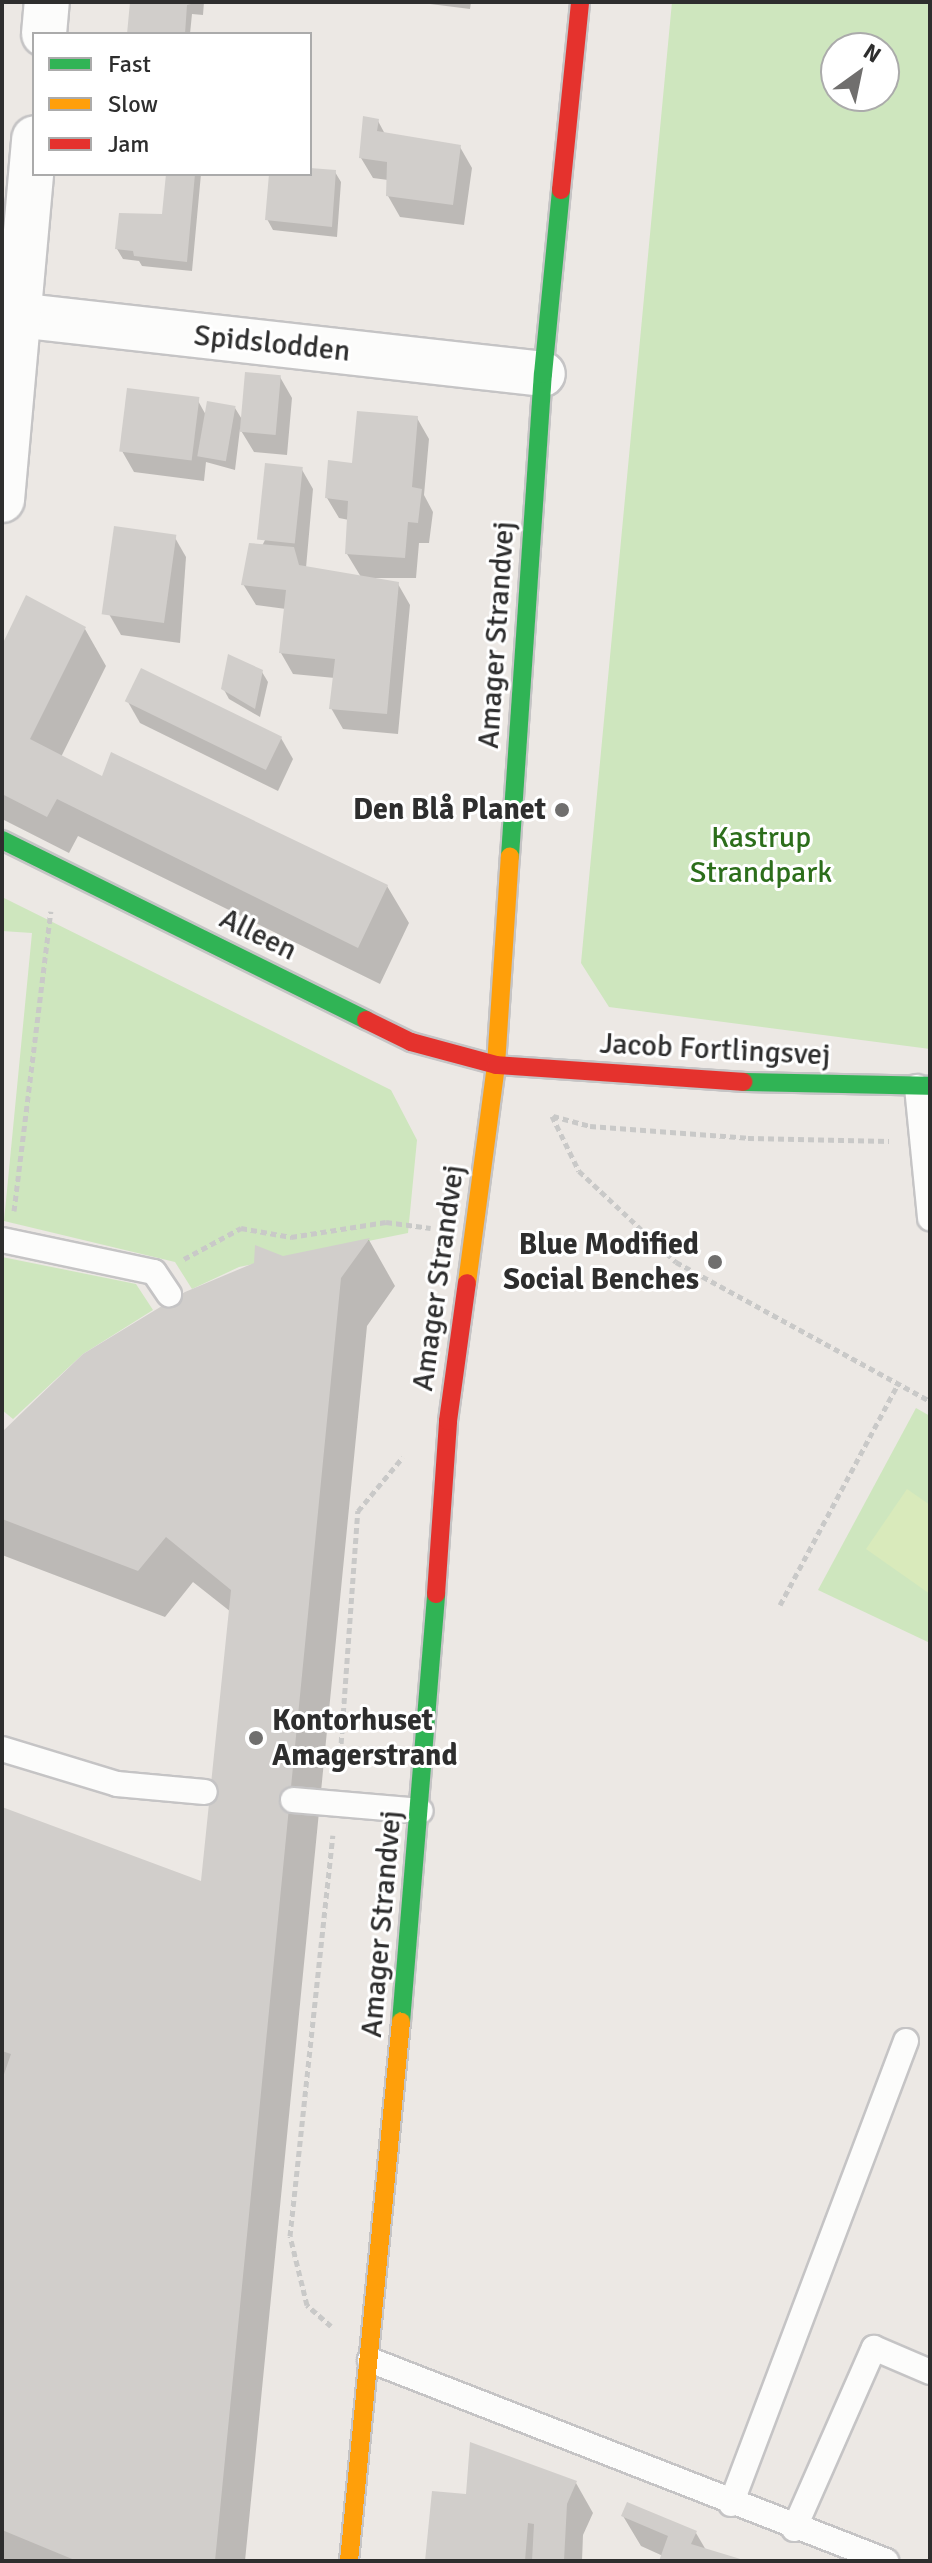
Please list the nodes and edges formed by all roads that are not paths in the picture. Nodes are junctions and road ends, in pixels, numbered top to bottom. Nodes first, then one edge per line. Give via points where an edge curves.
1 (47, 2) edge
2 (580, 2) edge
3 (44, 32) edge
4 (32, 152) edge
5 (10, 311) edge
6 (543, 374) junction
7 (2, 500) edge
8 (2, 840) edge
9 (496, 1065) junction
10 (924, 1087) edge
11 (930, 1218) edge
12 (6, 1241) edge
13 (169, 1294) dead end
14 (2, 1749) edge
15 (205, 1792) dead end
16 (293, 1800) dead end
17 (421, 1811) junction
18 (906, 2041) dead end
19 (370, 2360) junction
20 (930, 2372) edge
21 (731, 2504) junction
22 (794, 2529) junction
23 (349, 2561) edge
24 (886, 2561) edge

1 - 3 street
2 - 6 street, Amager Strandvej
4 - 5 street
5 - 6 street, Spidslodden
5 - 7 street
6 - 9 street, Amager Strandvej
8 - 9 street, Alleen via 411,1042
9 - 10 street, Jacob Fortlingsvej via 773,1084
9 - 17 street, Amager Strandvej via 448,1421
10 - 11 lane
12 - 13 lane via 154,1272
14 - 15 lane via 117,1784
16 - 17 lane
17 - 19 street, Amager Strandvej
18 - 21 lane
19 - 21 lane
19 - 23 street, Amager Strandvej
20 - 22 lane via 874,2348
21 - 22 lane
22 - 24 lane

